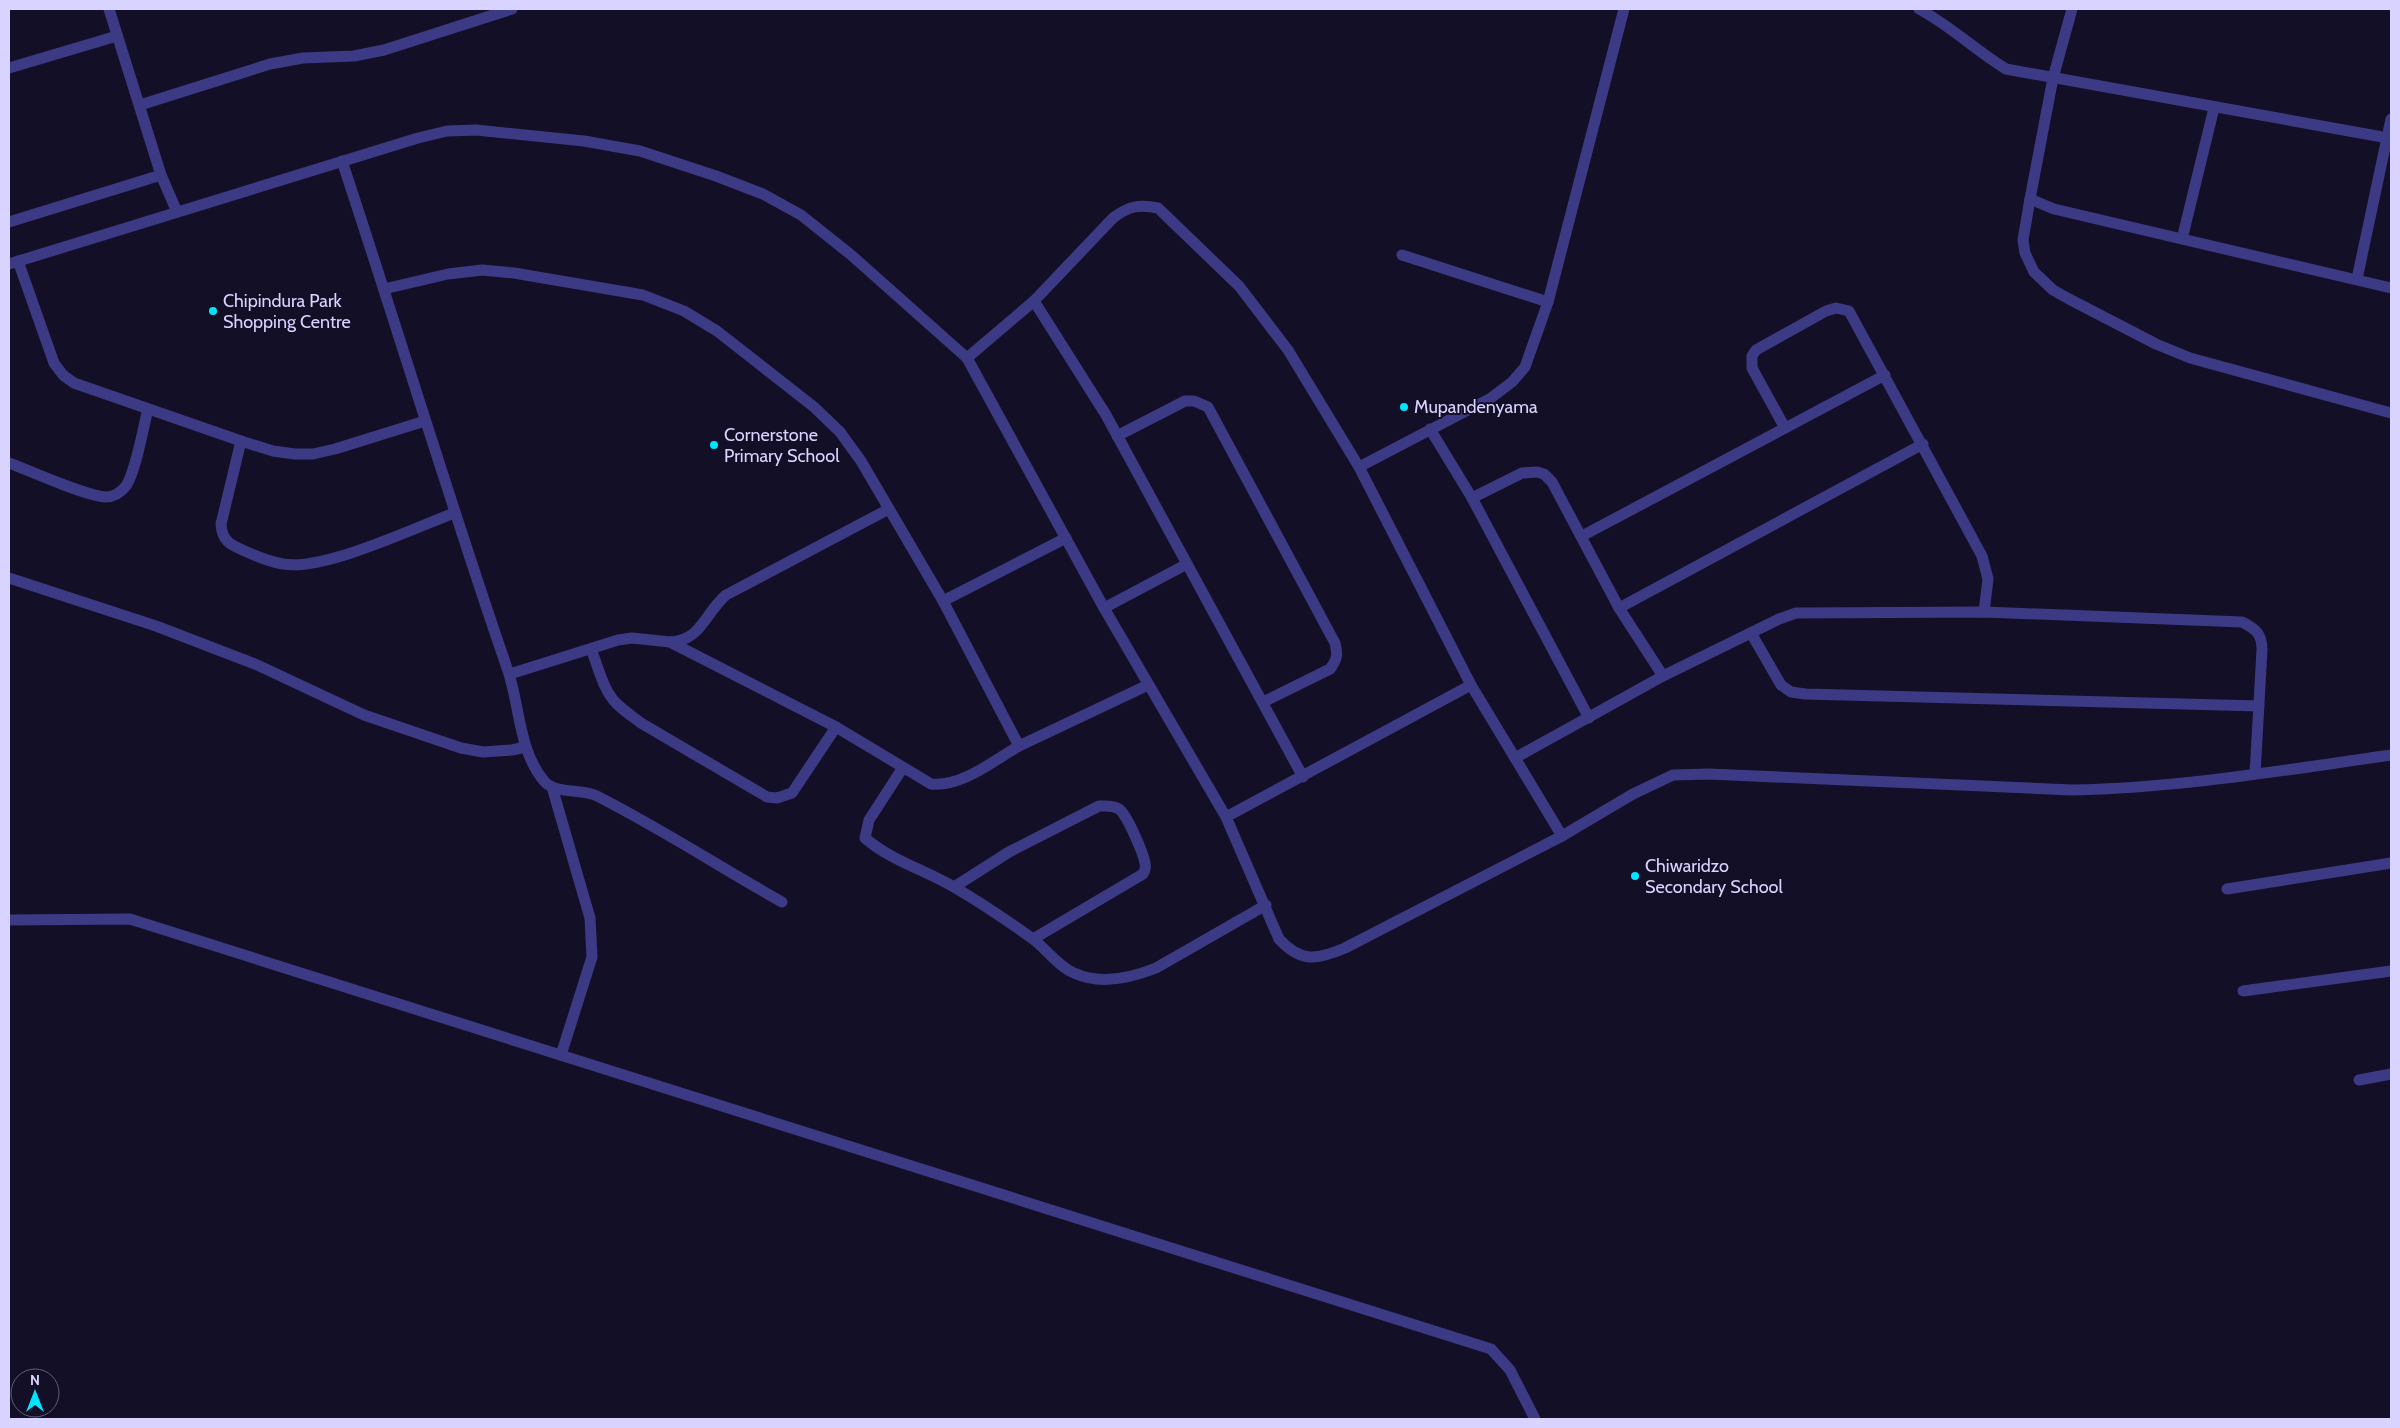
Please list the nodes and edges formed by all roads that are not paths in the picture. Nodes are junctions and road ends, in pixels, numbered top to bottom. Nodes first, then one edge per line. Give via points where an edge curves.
1 (109, 9) edge
2 (512, 9) edge
3 (1624, 9) edge
4 (1920, 9) edge
5 (2072, 9) edge
6 (117, 36) junction
7 (9, 68) edge
8 (2053, 78) junction
9 (140, 105) junction
10 (2214, 108) junction
11 (2391, 119) edge
12 (2388, 138) junction
13 (342, 161) junction
14 (160, 175) junction
15 (2030, 199) junction
16 (177, 212) junction
17 (9, 222) edge
18 (2182, 239) junction
19 (1402, 255) dead end
20 (14, 263) edge
21 (2356, 279) junction
22 (2391, 288) edge
23 (384, 289) junction
24 (1034, 301) junction
25 (1548, 302) junction
26 (967, 358) junction
27 (1885, 375) junction
28 (148, 409) junction
29 (2391, 413) edge
30 (425, 420) junction
31 (1430, 428) junction
32 (1785, 428) junction
33 (1117, 436) junction
34 (241, 441) junction
35 (1923, 444) junction
36 (9, 462) edge
37 (1359, 467) junction
38 (1472, 498) junction
39 (889, 509) junction
40 (454, 513) junction
41 (1582, 536) junction
42 (1066, 538) junction
43 (1187, 564) junction
44 (9, 578) edge
45 (943, 601) junction
46 (1104, 608) junction
47 (1619, 608) junction
48 (1984, 612) junction
49 (1751, 634) junction
50 (670, 642) junction
51 (591, 649) junction
52 (510, 674) junction
53 (1663, 676) junction
54 (1471, 684) junction
55 (1148, 685) junction
56 (1263, 702) junction
57 (2259, 706) junction
58 (1589, 718) junction
59 (836, 727) junction
60 (1019, 746) junction
61 (526, 747) junction
62 (2391, 755) edge
63 (1515, 758) junction
64 (902, 769) junction
65 (2255, 774) junction
66 (1303, 777) junction
67 (552, 788) junction
68 (1226, 817) junction
69 (1562, 836) junction
70 (2391, 863) edge
71 (954, 887) junction
72 (2227, 889) dead end
73 (782, 902) dead end
74 (1266, 905) junction
75 (9, 920) edge
76 (1033, 939) junction
77 (2391, 971) edge
78 (2243, 991) dead end
79 (561, 1055) junction
80 (2391, 1074) edge
81 (2359, 1080) dead end
82 (1535, 1419) edge

1 - 6 street
2 - 9 street via 384,50 270,64
3 - 25 street
4 - 8 street via 2006,69
5 - 8 street
6 - 7 street
6 - 9 street
8 - 10 street
8 - 15 street
9 - 14 street
10 - 12 street
10 - 18 street
11 - 12 street
12 - 21 street
13 - 16 street
13 - 23 street
13 - 26 street via 447,131 520,133 640,151 764,194 802,215
14 - 16 street
14 - 17 street
15 - 18 street via 2054,209
15 - 29 street via 2024,253 2034,272 2068,299 2190,358
16 - 20 street
18 - 21 street
19 - 25 street
20 - 28 street via 54,363 63,375 74,383
21 - 22 street
23 - 30 street
23 - 39 street via 448,274 482,270 643,296 684,311 718,331 814,407 840,432
24 - 26 street
24 - 33 street
24 - 37 street via 1126,208 1142,205 1158,208 1239,286 1261,313 1288,350
25 - 31 street via 1525,368 1512,382 1491,398
26 - 42 street
27 - 32 street
27 - 32 street via 1849,311 1836,308 1826,311 1756,350 1752,356 1752,368
27 - 35 street
28 - 34 street
28 - 36 street via 131,472 118,494 107,497 89,493
30 - 34 street via 313,454 273,450
30 - 40 street
31 - 37 street
31 - 38 street
32 - 41 street
33 - 43 street
33 - 56 street via 1185,401 1208,407 1338,652 1330,669
34 - 40 street via 221,524 222,534 227,543 263,559 289,565 333,559
35 - 47 street
35 - 48 street via 1982,556 1988,579
37 - 54 street
38 - 41 street via 1522,473 1544,474 1552,482
38 - 58 street
39 - 45 street
39 - 50 street via 726,596 717,603 696,633 681,641
40 - 52 street
41 - 47 street
42 - 45 street
42 - 46 street
43 - 46 street
43 - 56 street
44 - 61 street via 156,626 255,664 364,715 461,748 483,752
45 - 60 street
46 - 55 street
47 - 53 street
48 - 49 street via 1796,613
48 - 57 street via 2242,622 2256,628 2262,640
49 - 53 street
49 - 57 street via 1781,685 1791,692 1805,694
50 - 51 street via 632,638
50 - 59 street
51 - 52 street
51 - 59 street via 608,691 620,707 767,797 777,798 792,793
52 - 61 street
53 - 58 street
54 - 63 street
54 - 66 street
55 - 60 street
55 - 68 street
56 - 66 street
57 - 65 street
58 - 63 street
59 - 64 street
60 - 64 street via 957,781 941,785 931,784
61 - 67 street via 545,782
62 - 65 street
63 - 69 street
64 - 71 street via 869,820 865,838 876,848
65 - 69 street via 2158,786 2072,790 1673,775 1633,794
66 - 68 street
67 - 73 street via 596,795
67 - 79 street via 590,918 592,957
68 - 74 street
69 - 74 street via 1328,955 1301,956 1290,950 1280,939
70 - 72 street
71 - 76 street
71 - 76 street via 1009,852 1099,806 1119,809 1126,817 1143,856 1146,865 1143,874
74 - 76 street via 1156,968 1123,979 1074,973
75 - 79 street via 130,919
77 - 78 street
79 - 82 street via 1491,1349 1510,1370
80 - 81 street

